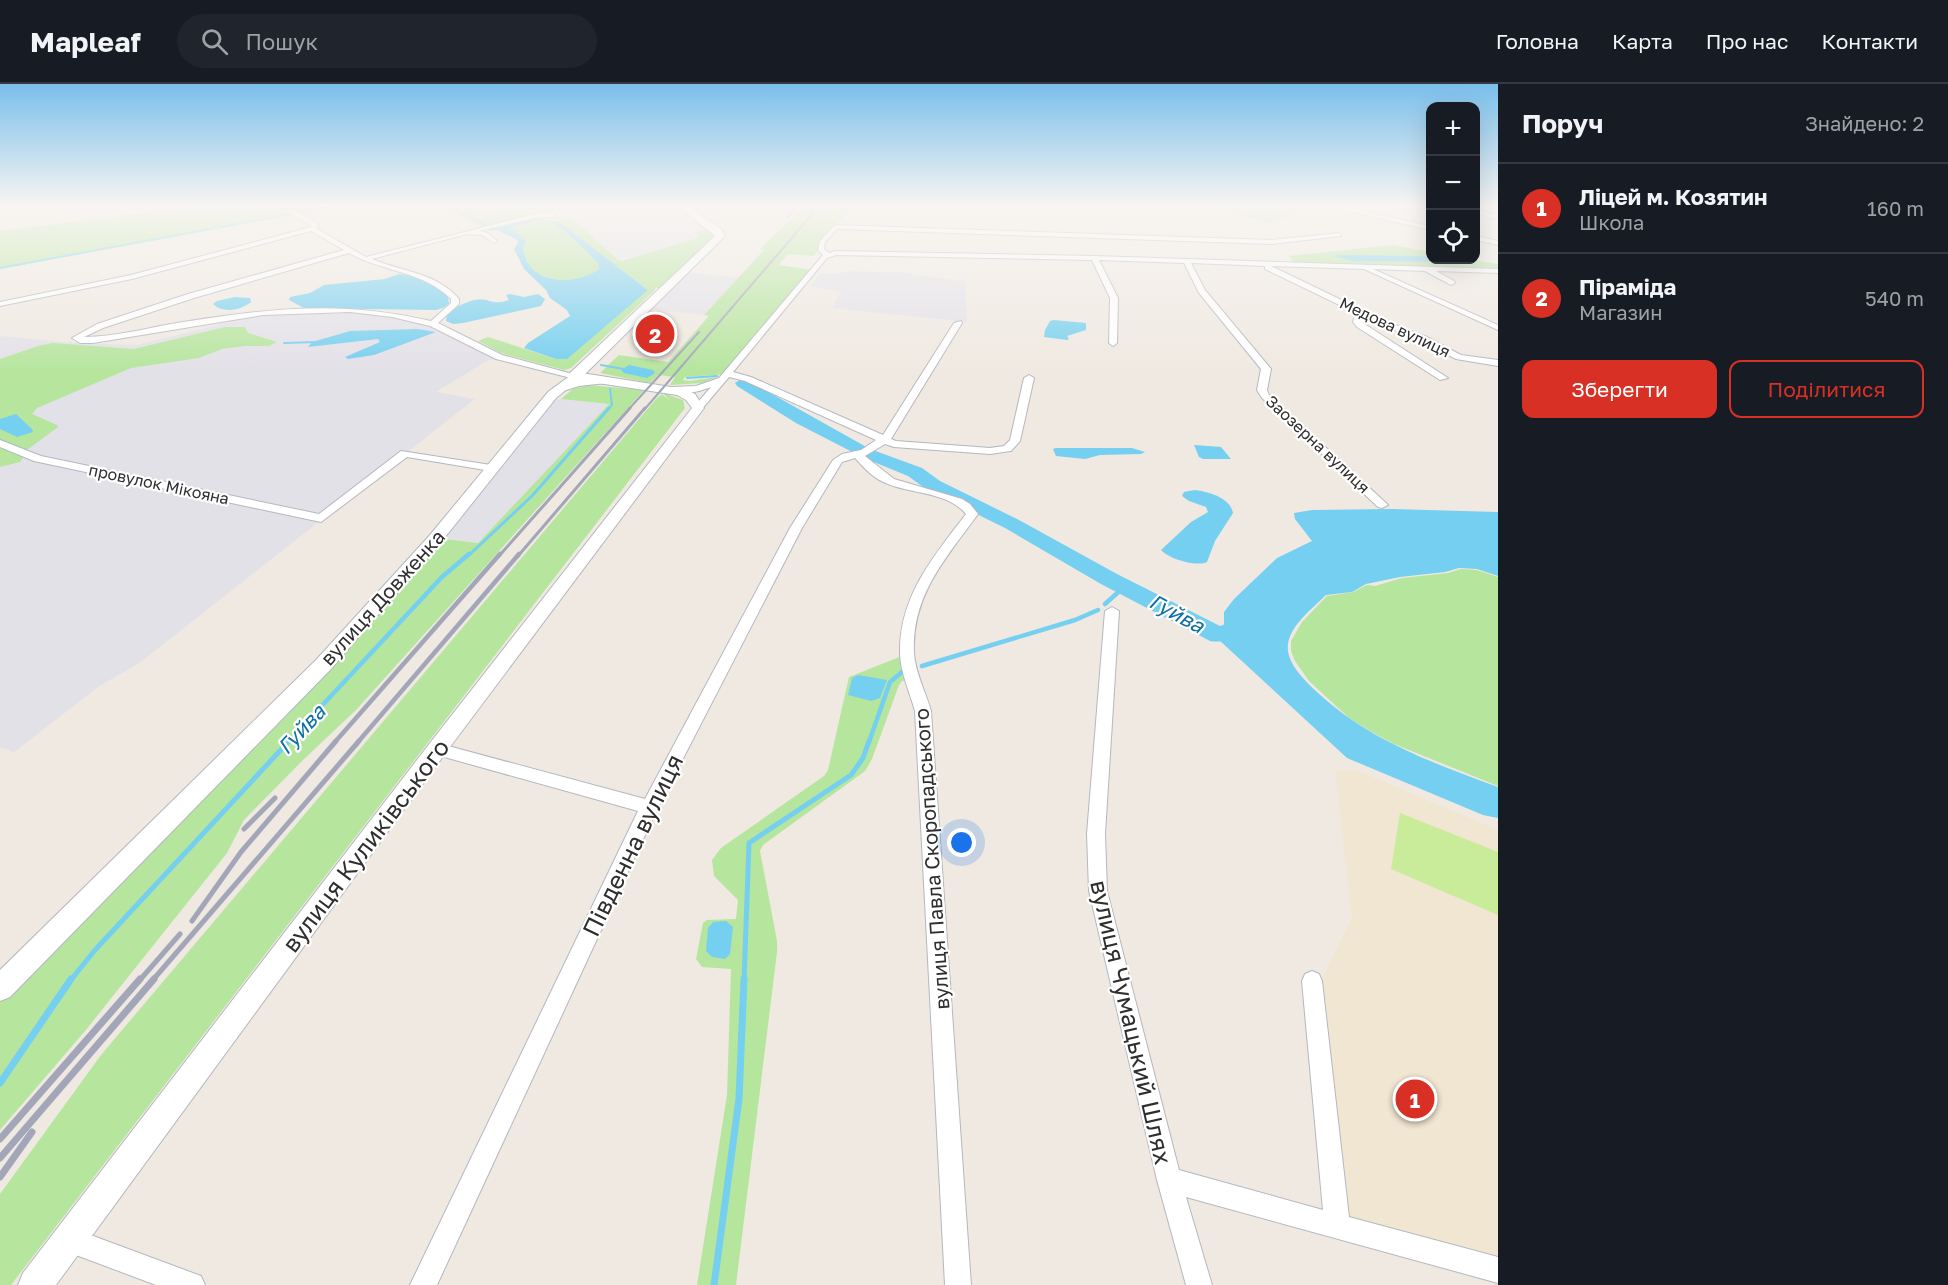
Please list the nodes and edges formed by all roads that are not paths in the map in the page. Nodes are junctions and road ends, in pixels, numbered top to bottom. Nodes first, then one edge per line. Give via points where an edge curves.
1 (189, 261) edge
2 (312, 261) edge
3 (372, 261) edge
4 (694, 261) edge
5 (822, 261) edge
6 (1096, 261) edge
7 (1165, 261) edge
8 (1187, 262) junction
9 (1262, 264) junction
10 (1362, 266) junction
11 (1427, 269) junction
12 (1498, 270) edge
13 (1451, 283) dead end
14 (0, 304) edge
15 (1360, 312) junction
16 (958, 323) dead end
17 (433, 324) junction
18 (1498, 328) edge
19 (1113, 343) dead end
20 (1498, 363) edge
21 (727, 376) junction
22 (572, 377) junction
23 (1029, 378) dead end
24 (1443, 378) dead end
25 (601, 380) junction
26 (671, 390) junction
27 (698, 408) junction
28 (884, 440) junction
29 (0, 443) edge
30 (857, 454) junction
31 (491, 468) junction
32 (1382, 504) dead end
33 (1112, 611) dead end
34 (436, 749) junction
35 (649, 807) junction
36 (1312, 981) dead end
37 (0, 988) edge
38 (1169, 1180) junction
39 (1337, 1224) junction
40 (69, 1240) junction
41 (1498, 1270) edge
42 (35, 1285) edge
43 (192, 1285) edge
44 (423, 1285) edge
45 (958, 1285) edge
46 (1199, 1285) edge

1 - 14 street
2 - 17 street via 195,294 94,328 76,338 93,340 303,310 398,314
3 - 17 street via 426,278 455,299 455,304
4 - 22 main road, вулиця Довженка
5 - 21 street
6 - 19 street via 1114,298
7 - 8 street
8 - 9 street
8 - 32 street, Заозерна вулиця via 1202,291 1266,369 1262,390 1265,396
9 - 10 street
9 - 15 street, Медова вулиця
10 - 11 street
10 - 18 street
11 - 12 street
11 - 13 street
15 - 20 street, Медова вулиця via 1459,357
15 - 24 street via 1360,325
16 - 28 street
17 - 22 street via 499,357
21 - 26 street via 704,387
21 - 27 street
21 - 28 street via 748,379
22 - 25 main road
22 - 25 main road via 577,382
22 - 31 street, вулиця Довженка
23 - 28 street via 1018,434 1007,449 922,447
25 - 26 street
26 - 27 street via 691,397
27 - 34 street, вулиця Куликівського
28 - 30 street, Південна вулиця
29 - 31 street, провулок Мікояна via 38,459 321,518 405,453
30 - 35 street, Південна вулиця via 835,462 810,503
30 - 45 street, вулиця Павла Скоропадського via 890,481 955,501 972,514 923,582 906,646 923,711
31 - 37 street, вулиця Довженка via 436,538 323,665
33 - 38 street, вулиця Чумацький Шлях via 1096,834 1098,891
34 - 35 street
34 - 40 street, вулиця Куликівського
35 - 44 street, Південна вулиця
36 - 39 street
38 - 39 street
38 - 46 street, вулиця Чумацький Шлях
39 - 41 street
40 - 42 street, вулиця Куликівського
40 - 43 street

